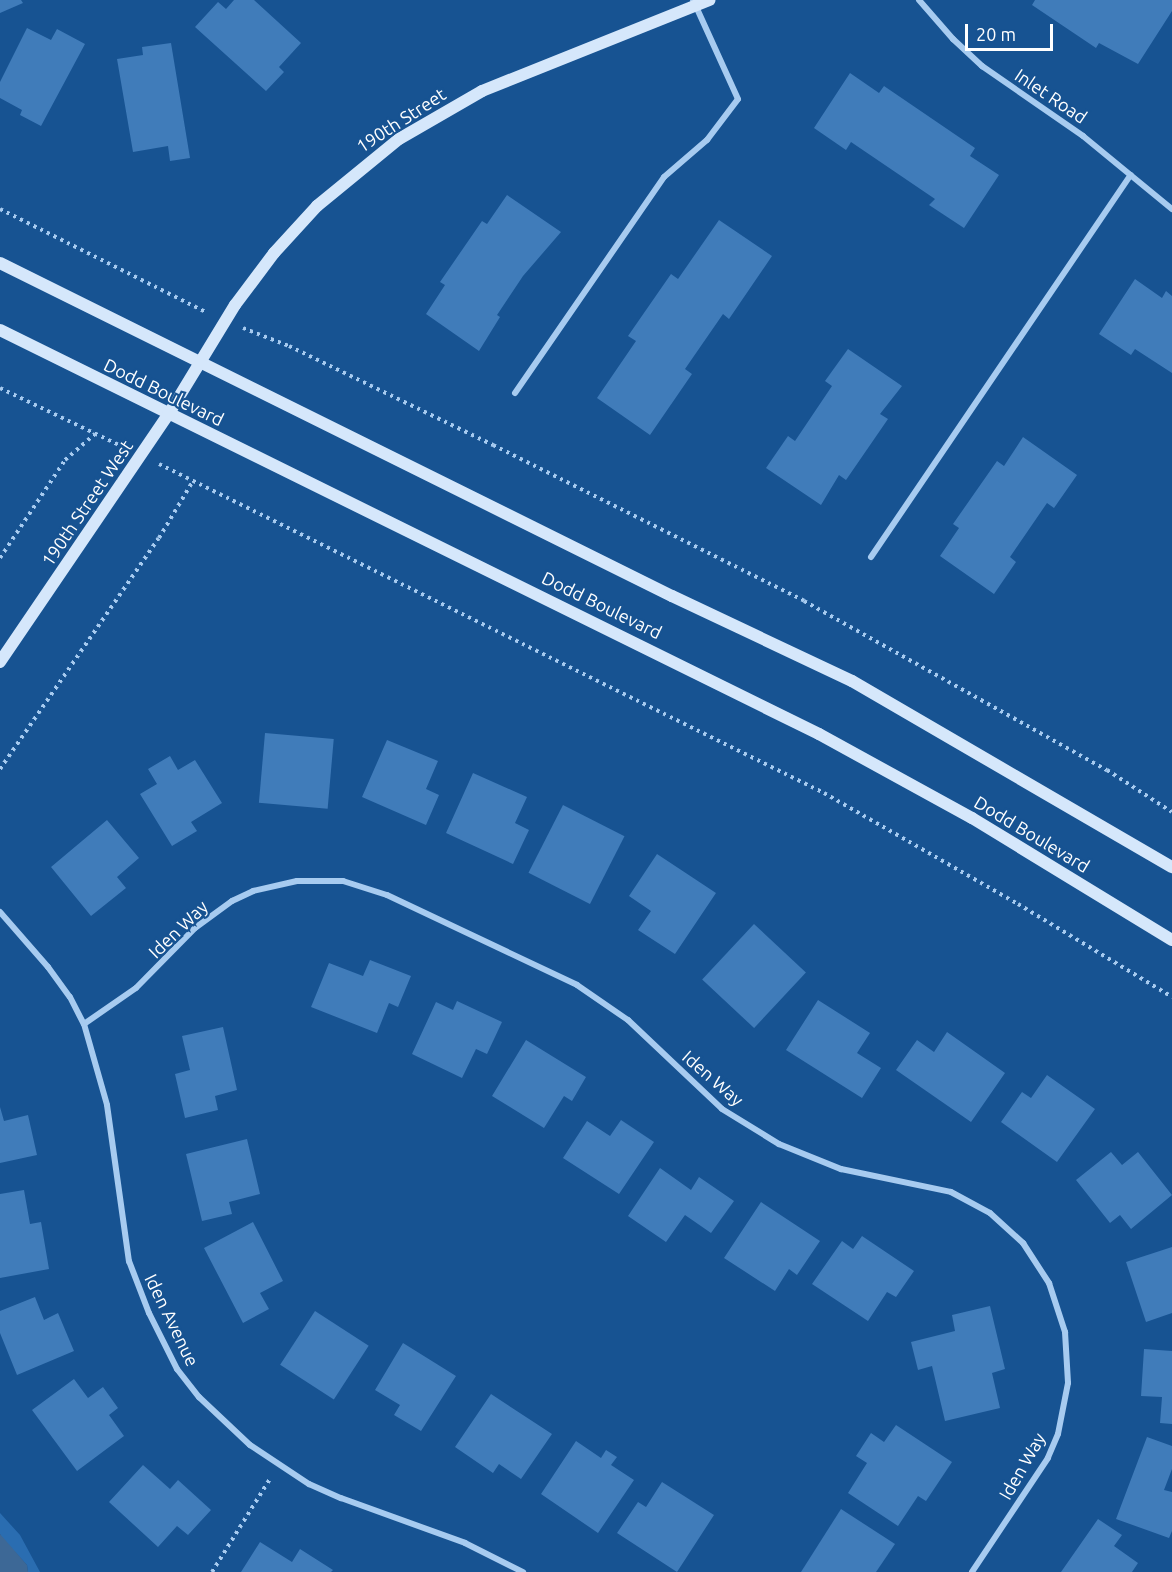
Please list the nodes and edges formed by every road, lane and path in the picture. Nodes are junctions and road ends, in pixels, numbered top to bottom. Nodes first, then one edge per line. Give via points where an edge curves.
1 (710, 0) edge
2 (920, 0) edge
3 (694, 3) edge
4 (1131, 175) junction
5 (0, 209) edge
6 (1172, 209) edge
7 (0, 263) edge
8 (225, 321) junction
9 (0, 330) edge
10 (199, 362) junction
11 (0, 388) edge
12 (515, 393) dead end
13 (168, 415) junction
14 (95, 434) junction
15 (141, 455) junction
16 (193, 481) junction
17 (871, 557) dead end
18 (0, 558) edge
19 (0, 662) edge
20 (0, 768) edge
21 (1172, 812) edge
22 (1172, 867) edge
23 (0, 912) edge
24 (1172, 940) edge
25 (1172, 997) edge
26 (84, 1024) junction
27 (278, 1466) junction
28 (212, 1572) edge
29 (523, 1572) edge
30 (972, 1572) edge

1 - 3 main road, 190th Street
2 - 4 street, Inlet Road via 982,66 1083,135
3 - 8 main road, 190th Street via 482,91 399,139 317,206 261,269
3 - 12 street via 738,99 707,140 664,177
4 - 6 street, Inlet Road
4 - 17 street
5 - 8 path
7 - 10 main road
8 - 10 main road, 190th Street
8 - 21 path via 289,346 804,601 1107,770
9 - 13 main road, Dodd Boulevard
10 - 13 main road, 190th Street West
10 - 22 main road via 852,681
11 - 14 path
13 - 15 main road, 190th Street West
13 - 24 main road, Dodd Boulevard via 819,734 981,824
14 - 15 path
14 - 18 path via 65,460
15 - 16 path
15 - 19 main road, 190th Street West
16 - 20 path via 159,538
16 - 25 path via 824,793
23 - 26 street, Iden Avenue via 48,967
26 - 27 street, Iden Avenue via 107,1105 129,1261 149,1313 177,1369 199,1397 232,1430
26 - 30 street, Iden Way via 136,988 195,928 232,901 253,891 297,880 343,881 387,894 577,985 628,1020 722,1109 779,1144 841,1169 951,1192 990,1213 1023,1243 1049,1283 1065,1332 1068,1383 1065,1409 1048,1458
27 - 28 path
27 - 29 street, Iden Avenue via 341,1498 456,1539

